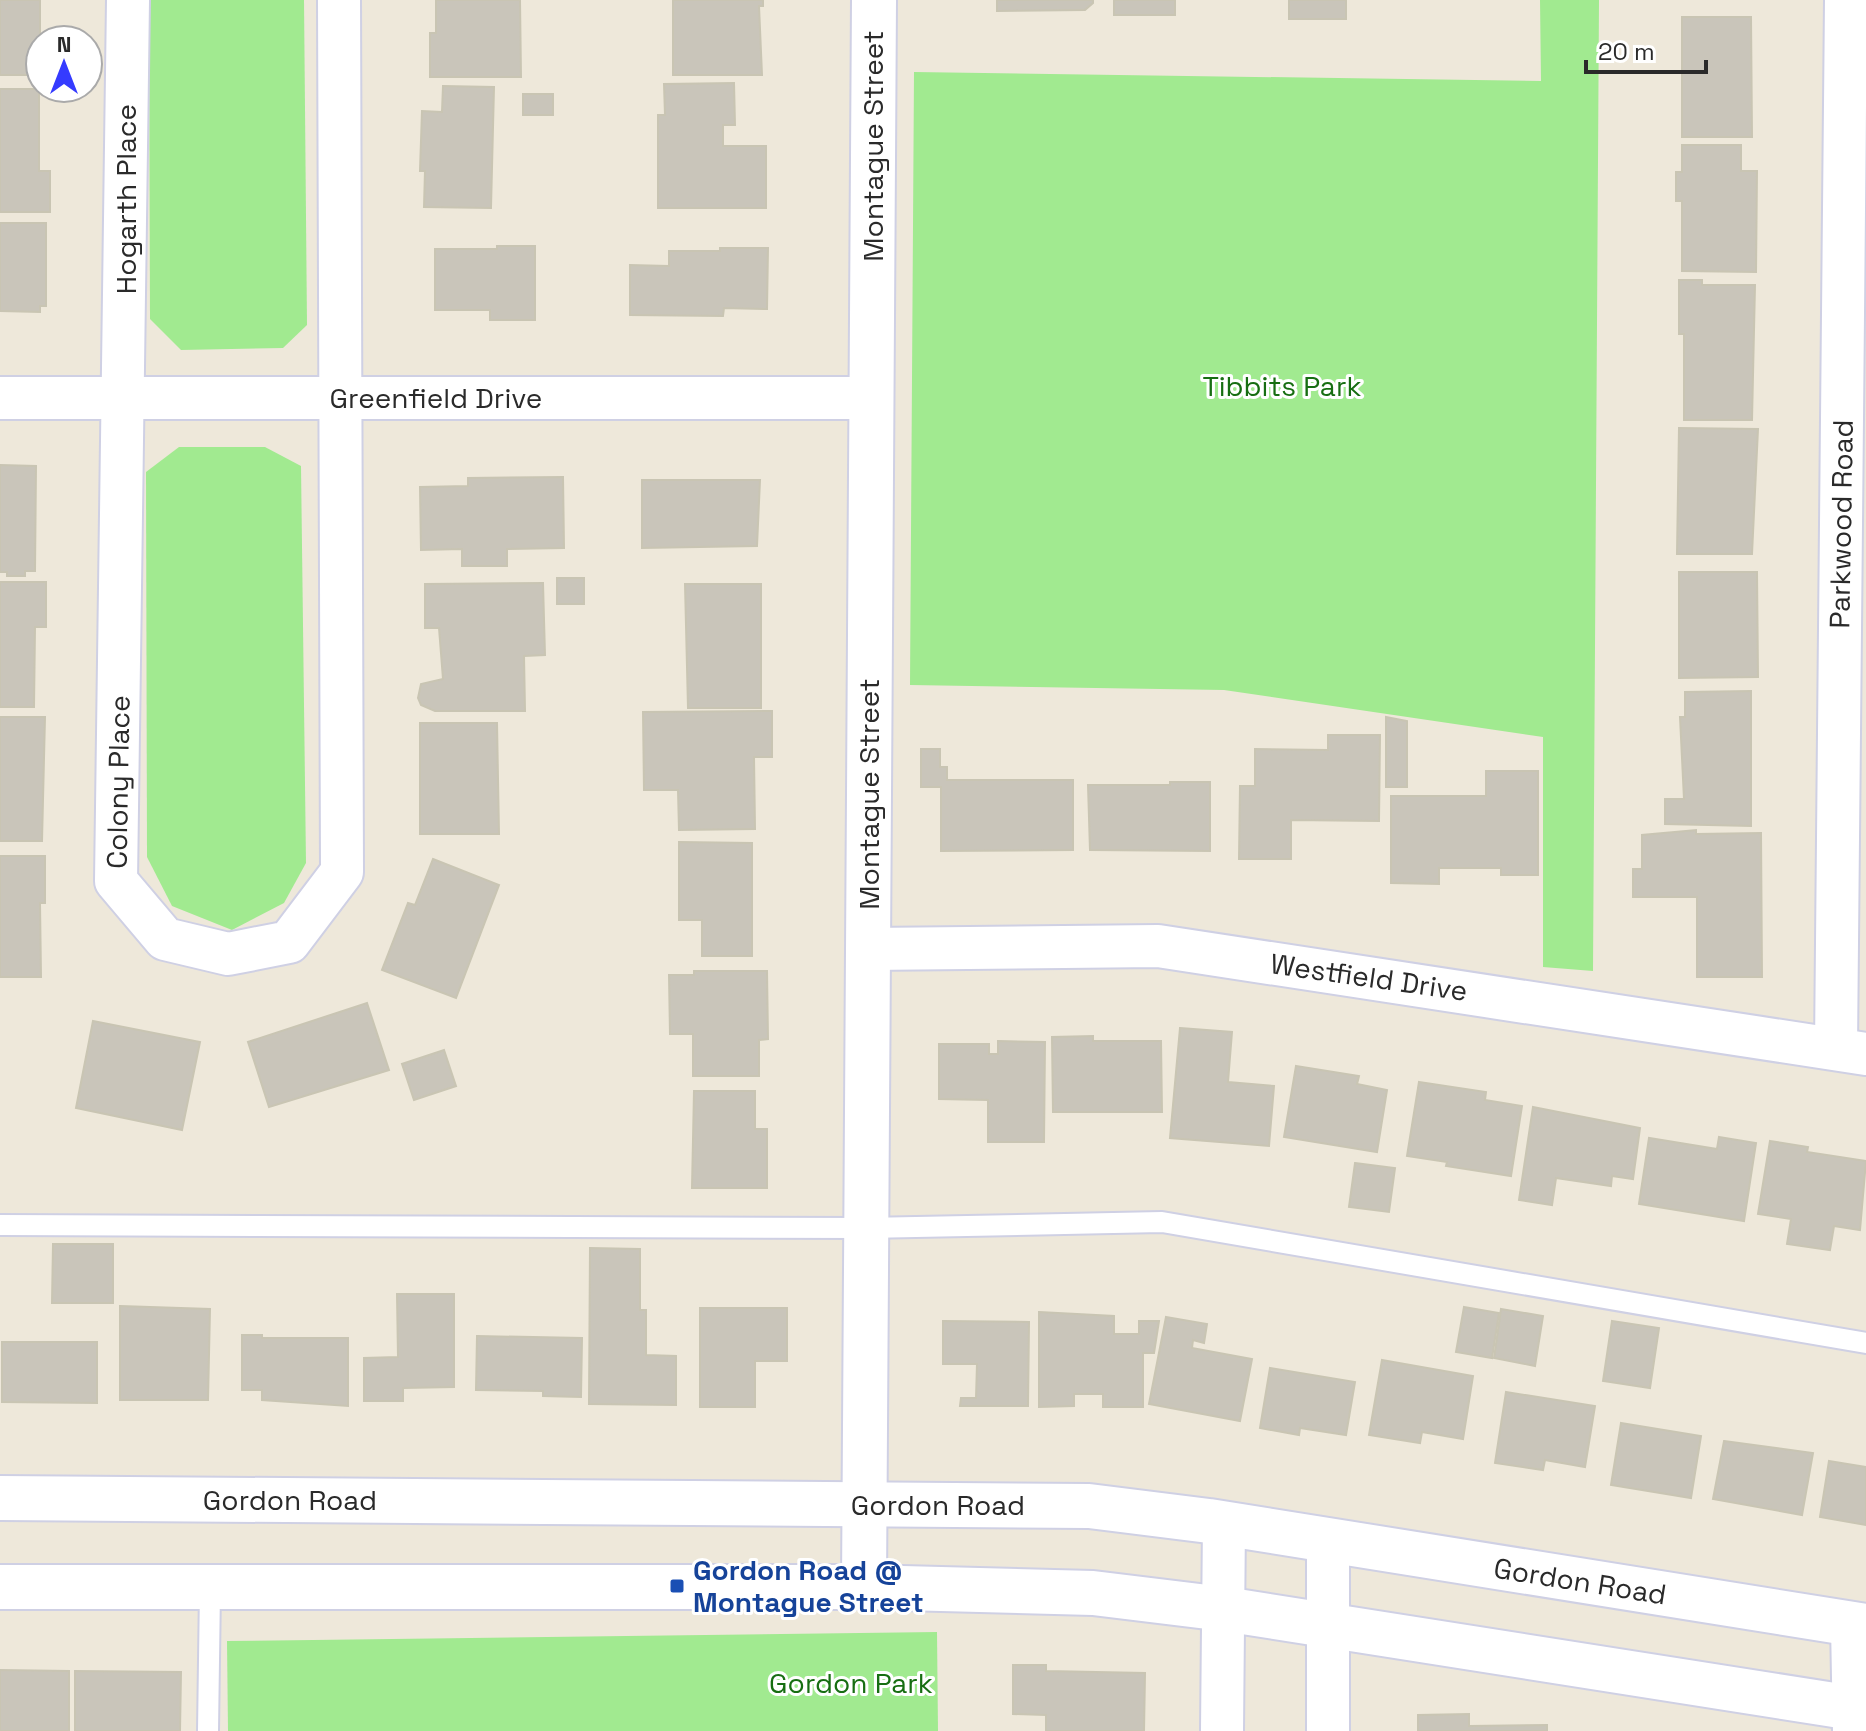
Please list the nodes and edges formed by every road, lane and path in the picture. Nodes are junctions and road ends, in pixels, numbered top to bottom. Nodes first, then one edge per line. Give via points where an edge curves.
1 (128, 0) edge
2 (339, 0) edge
3 (874, 0) edge
4 (1846, 0) edge
5 (0, 398) edge
6 (341, 398) junction
7 (871, 398) junction
8 (125, 399) junction
9 (868, 949) junction
10 (1851, 1051) edge
11 (0, 1225) edge
12 (865, 1228) junction
13 (1866, 1343) edge
14 (0, 1498) edge
15 (863, 1504) junction
16 (1224, 1523) junction
17 (1328, 1541) junction
18 (0, 1587) edge
19 (864, 1587) junction
20 (210, 1589) junction
21 (1224, 1609) junction
22 (1327, 1625) junction
23 (1859, 1625) edge
24 (1858, 1716) edge
25 (208, 1731) edge
26 (1222, 1731) edge
27 (1328, 1731) edge

1 - 8 street, Hogarth Place
2 - 6 street
3 - 7 main road, Montague Street
4 - 10 street, Parkwood Road
5 - 8 street, Greenfield Drive
6 - 7 street, Greenfield Drive
6 - 8 street, Greenfield Drive
6 - 8 street, Colony Place via 342,872 289,942 228,954 165,939 116,881
7 - 9 main road, Montague Street
9 - 10 street, Westfield Drive via 1158,946
9 - 12 main road, Montague Street
11 - 12 lane
12 - 13 lane via 1162,1222
12 - 15 main road, Montague Street
14 - 15 main road, Gordon Road
15 - 16 main road, Gordon Road via 1089,1506
15 - 19 main road, Montague Street
16 - 17 main road, Gordon Road
16 - 21 street
17 - 22 street
17 - 23 main road, Gordon Road
18 - 20 main road
19 - 20 main road
19 - 21 main road via 1093,1593
20 - 25 lane
21 - 22 main road
21 - 26 street
22 - 24 main road
22 - 27 street
23 - 24 street

